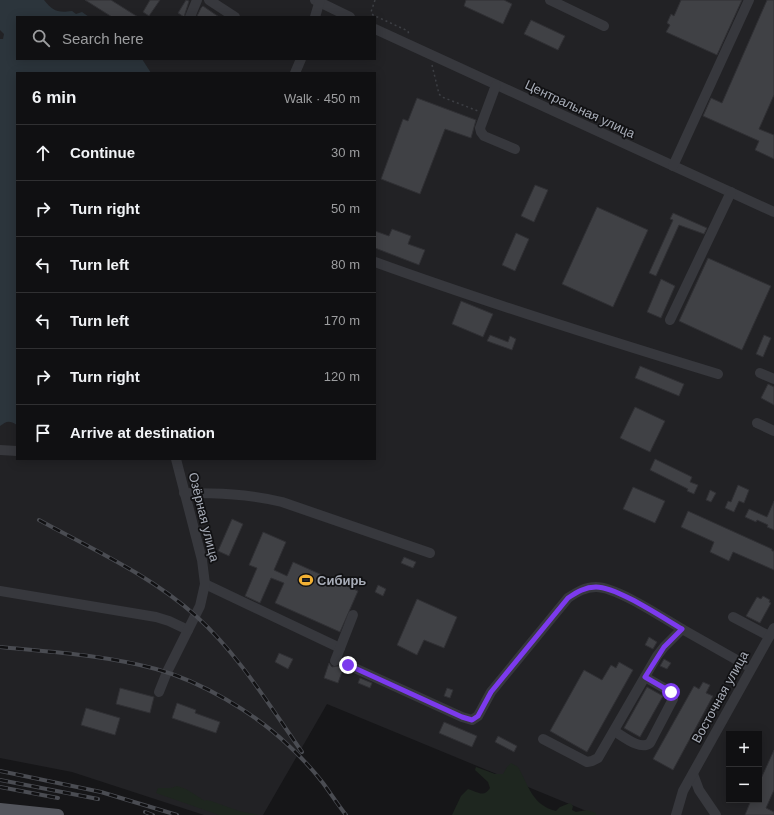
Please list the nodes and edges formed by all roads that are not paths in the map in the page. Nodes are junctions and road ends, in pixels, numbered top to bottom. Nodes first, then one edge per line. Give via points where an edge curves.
1 (197, 0) edge
2 (209, 0) edge
3 (550, 0) edge
4 (749, 0) edge
5 (318, 1) edge
6 (190, 16) edge
7 (233, 16) edge
8 (315, 16) edge
9 (348, 16) edge
10 (604, 26) dead end
11 (376, 29) edge
12 (301, 60) edge
13 (295, 72) edge
14 (496, 84) junction
15 (515, 149) dead end
16 (673, 166) junction
17 (731, 192) junction
18 (774, 212) edge
19 (376, 262) edge
20 (670, 320) dead end
21 (760, 373) dead end
22 (718, 374) dead end
23 (774, 379) edge
24 (757, 423) dead end
25 (774, 431) edge
26 (0, 450) edge
27 (16, 450) edge
28 (176, 460) edge
29 (184, 493) junction
30 (430, 553) dead end
31 (205, 584) junction
32 (0, 591) edge
33 (353, 615) dead end
34 (733, 617) dead end
35 (682, 629) junction
36 (188, 630) junction
37 (771, 636) edge
38 (340, 648) junction
39 (335, 661) dead end
40 (348, 665) dead end
41 (751, 668) junction
42 (645, 677) junction
43 (159, 692) dead end
44 (614, 731) junction
45 (543, 739) dead end
46 (691, 776) junction
47 (0, 809) edge
48 (26, 813) edge
49 (58, 815) edge
50 (676, 815) edge
51 (716, 815) edge

1 - 6 street
2 - 7 street
3 - 10 street
4 - 16 street
5 - 8 street
5 - 9 street
11 - 14 street, Центральная улица
12 - 13 street
14 - 15 street via 480,128 481,132 484,136
14 - 16 street, Центральная улица
16 - 17 street, Центральная улица
17 - 18 street, Центральная улица
17 - 20 street
19 - 22 street via 584,333
21 - 23 street
24 - 25 street
26 - 27 street
28 - 29 street, Озёрная улица
29 - 30 street via 228,493 264,497
29 - 31 street, Озёрная улица via 202,560
31 - 36 street, Озёрная улица via 200,606
31 - 38 street
32 - 36 street via 156,617
33 - 38 street
34 - 37 street
35 - 40 street via 614,591 595,587 584,589 568,598 491,692 478,716 472,720
35 - 41 street
35 - 42 street via 664,647
36 - 43 street, Озёрная улица
37 - 41 street, Восточная улица
38 - 39 street
41 - 46 street, Восточная улица
42 - 44 street
42 - 44 street via 671,692 673,699 650,743 639,745
44 - 45 street via 598,758 587,762
46 - 50 street, Восточная улица via 680,798
46 - 51 street
47 - 48 main road
48 - 49 main road

